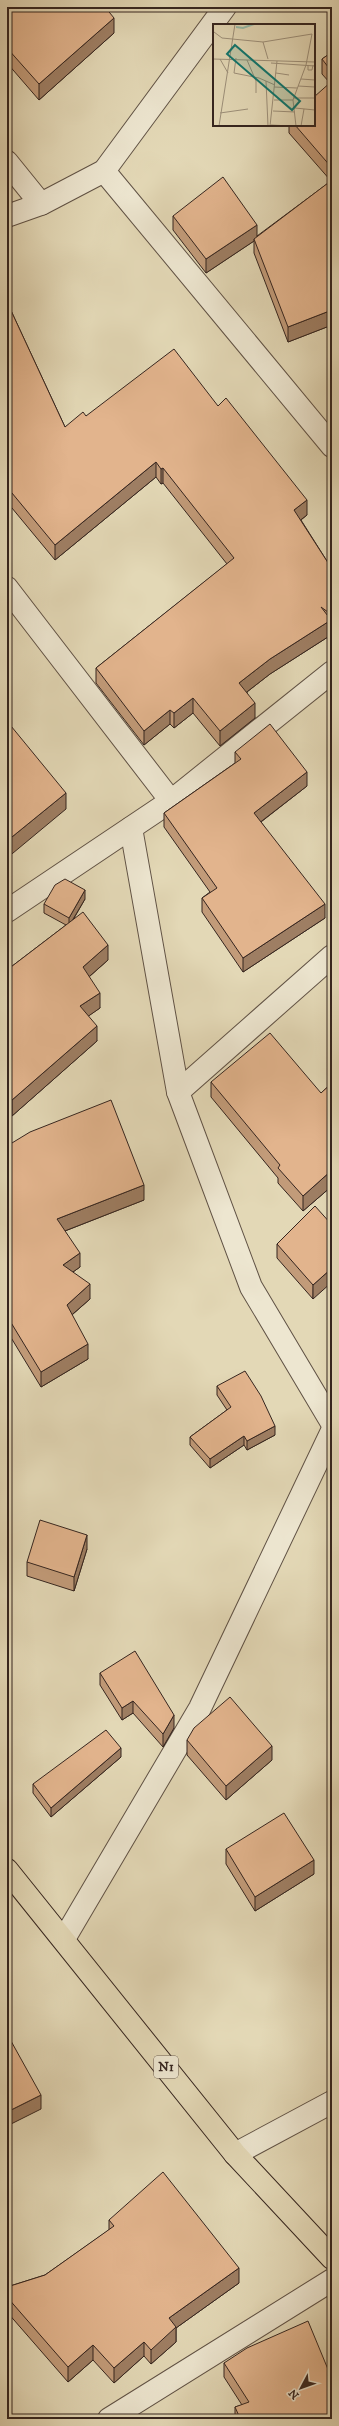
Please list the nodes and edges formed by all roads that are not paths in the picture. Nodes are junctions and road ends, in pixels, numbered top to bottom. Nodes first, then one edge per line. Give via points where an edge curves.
1 (225, 7) edge
2 (7, 162) edge
3 (104, 171) junction
4 (42, 204) junction
5 (7, 216) edge
6 (332, 446) edge
7 (7, 588) edge
8 (332, 672) edge
9 (171, 801) junction
10 (131, 828) junction
11 (7, 911) edge
12 (332, 956) edge
13 (178, 1092) junction
14 (332, 1423) edge
15 (332, 1431) edge
16 (7, 1870) edge
17 (64, 1939) junction
18 (332, 2102) edge
19 (235, 2154) junction
20 (332, 2258) edge
21 (332, 2280) edge
22 (109, 2419) edge

1 - 3 street
2 - 4 street
3 - 4 street
3 - 6 street
4 - 5 street
7 - 9 street
8 - 9 street
9 - 10 street
10 - 11 street
10 - 13 street
12 - 13 street
13 - 14 street via 251,1288
15 - 17 street via 200,1708
16 - 17 highway, N1
17 - 19 highway, N1
18 - 19 street
19 - 20 highway, N1
21 - 22 street

